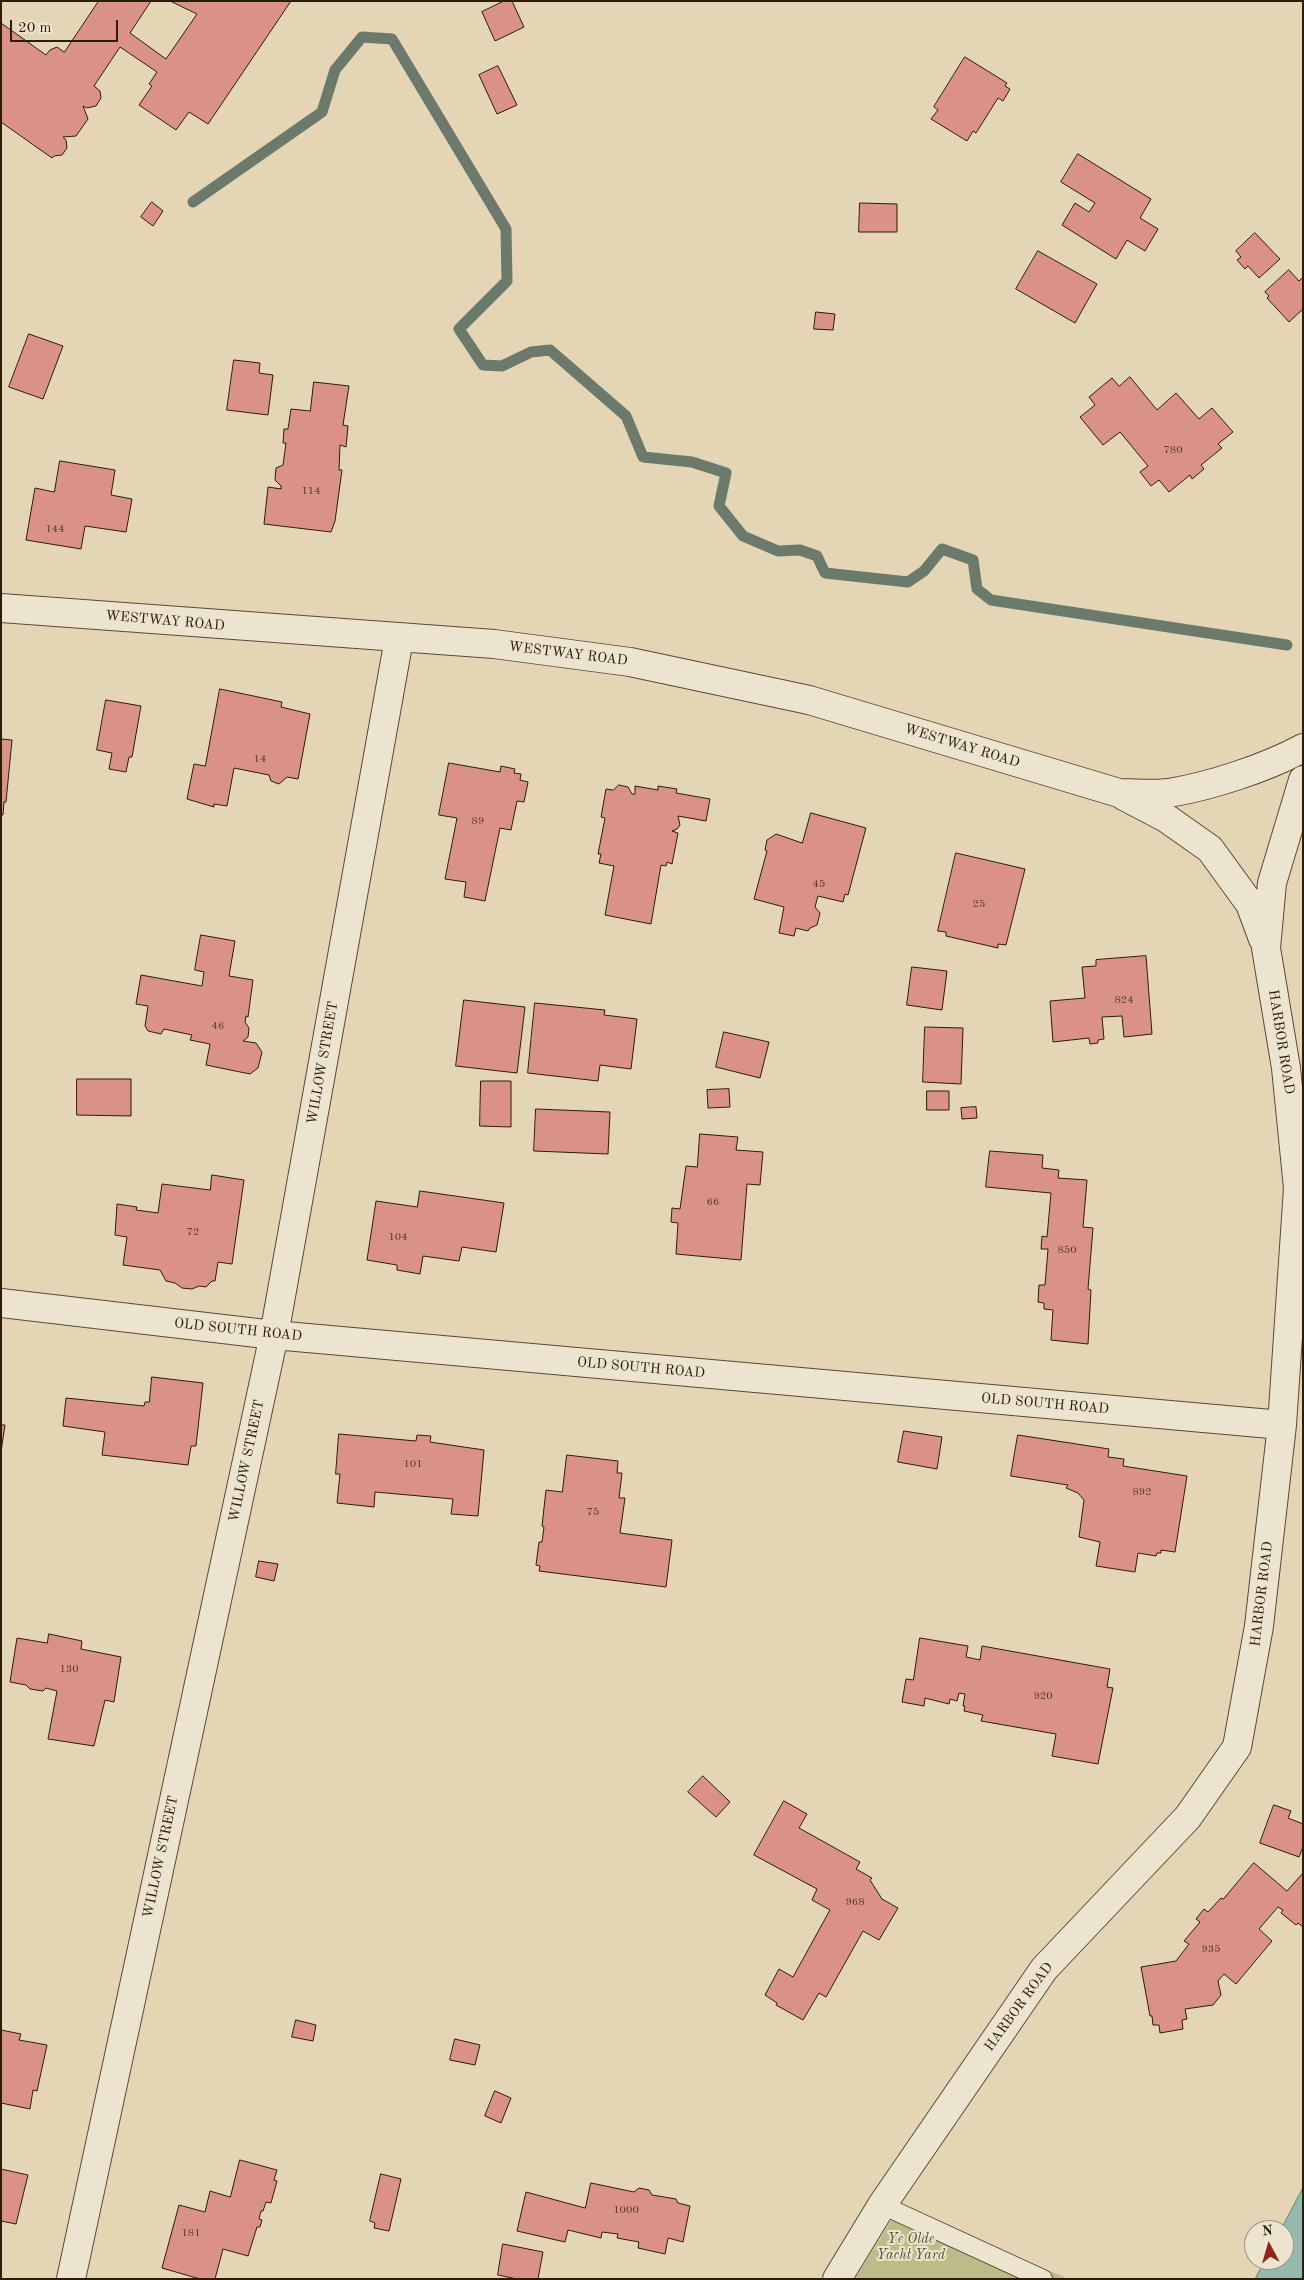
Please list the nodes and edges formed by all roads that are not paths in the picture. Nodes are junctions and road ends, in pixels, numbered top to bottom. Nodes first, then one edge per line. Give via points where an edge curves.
1 (1, 608) edge
2 (399, 639) junction
3 (1303, 748) edge
4 (1303, 780) edge
5 (1119, 793) junction
6 (1266, 948) junction
7 (1, 1303) edge
8 (274, 1335) junction
9 (1282, 1425) junction
10 (882, 2205) junction
11 (71, 2279) edge
12 (837, 2279) edge
13 (1043, 2279) edge

1 - 2 street, WESTWAY ROAD
2 - 5 street, WESTWAY ROAD via 494,644 649,666 809,700
2 - 8 street, WILLOW STREET
3 - 5 street, WESTWAY ROAD via 1282,760 1168,793
4 - 6 street, HARBOR ROAD via 1272,883
5 - 6 street, WESTWAY ROAD via 1166,818 1210,849 1250,904
6 - 9 street, HARBOR ROAD via 1286,1068 1298,1188
7 - 8 street, OLD SOUTH ROAD
8 - 9 street, OLD SOUTH ROAD
8 - 11 street, WILLOW STREET
9 - 10 street, HARBOR ROAD via 1259,1626 1237,1747 1188,1817 1044,1968
10 - 12 street, HARBOR ROAD
10 - 13 lane

